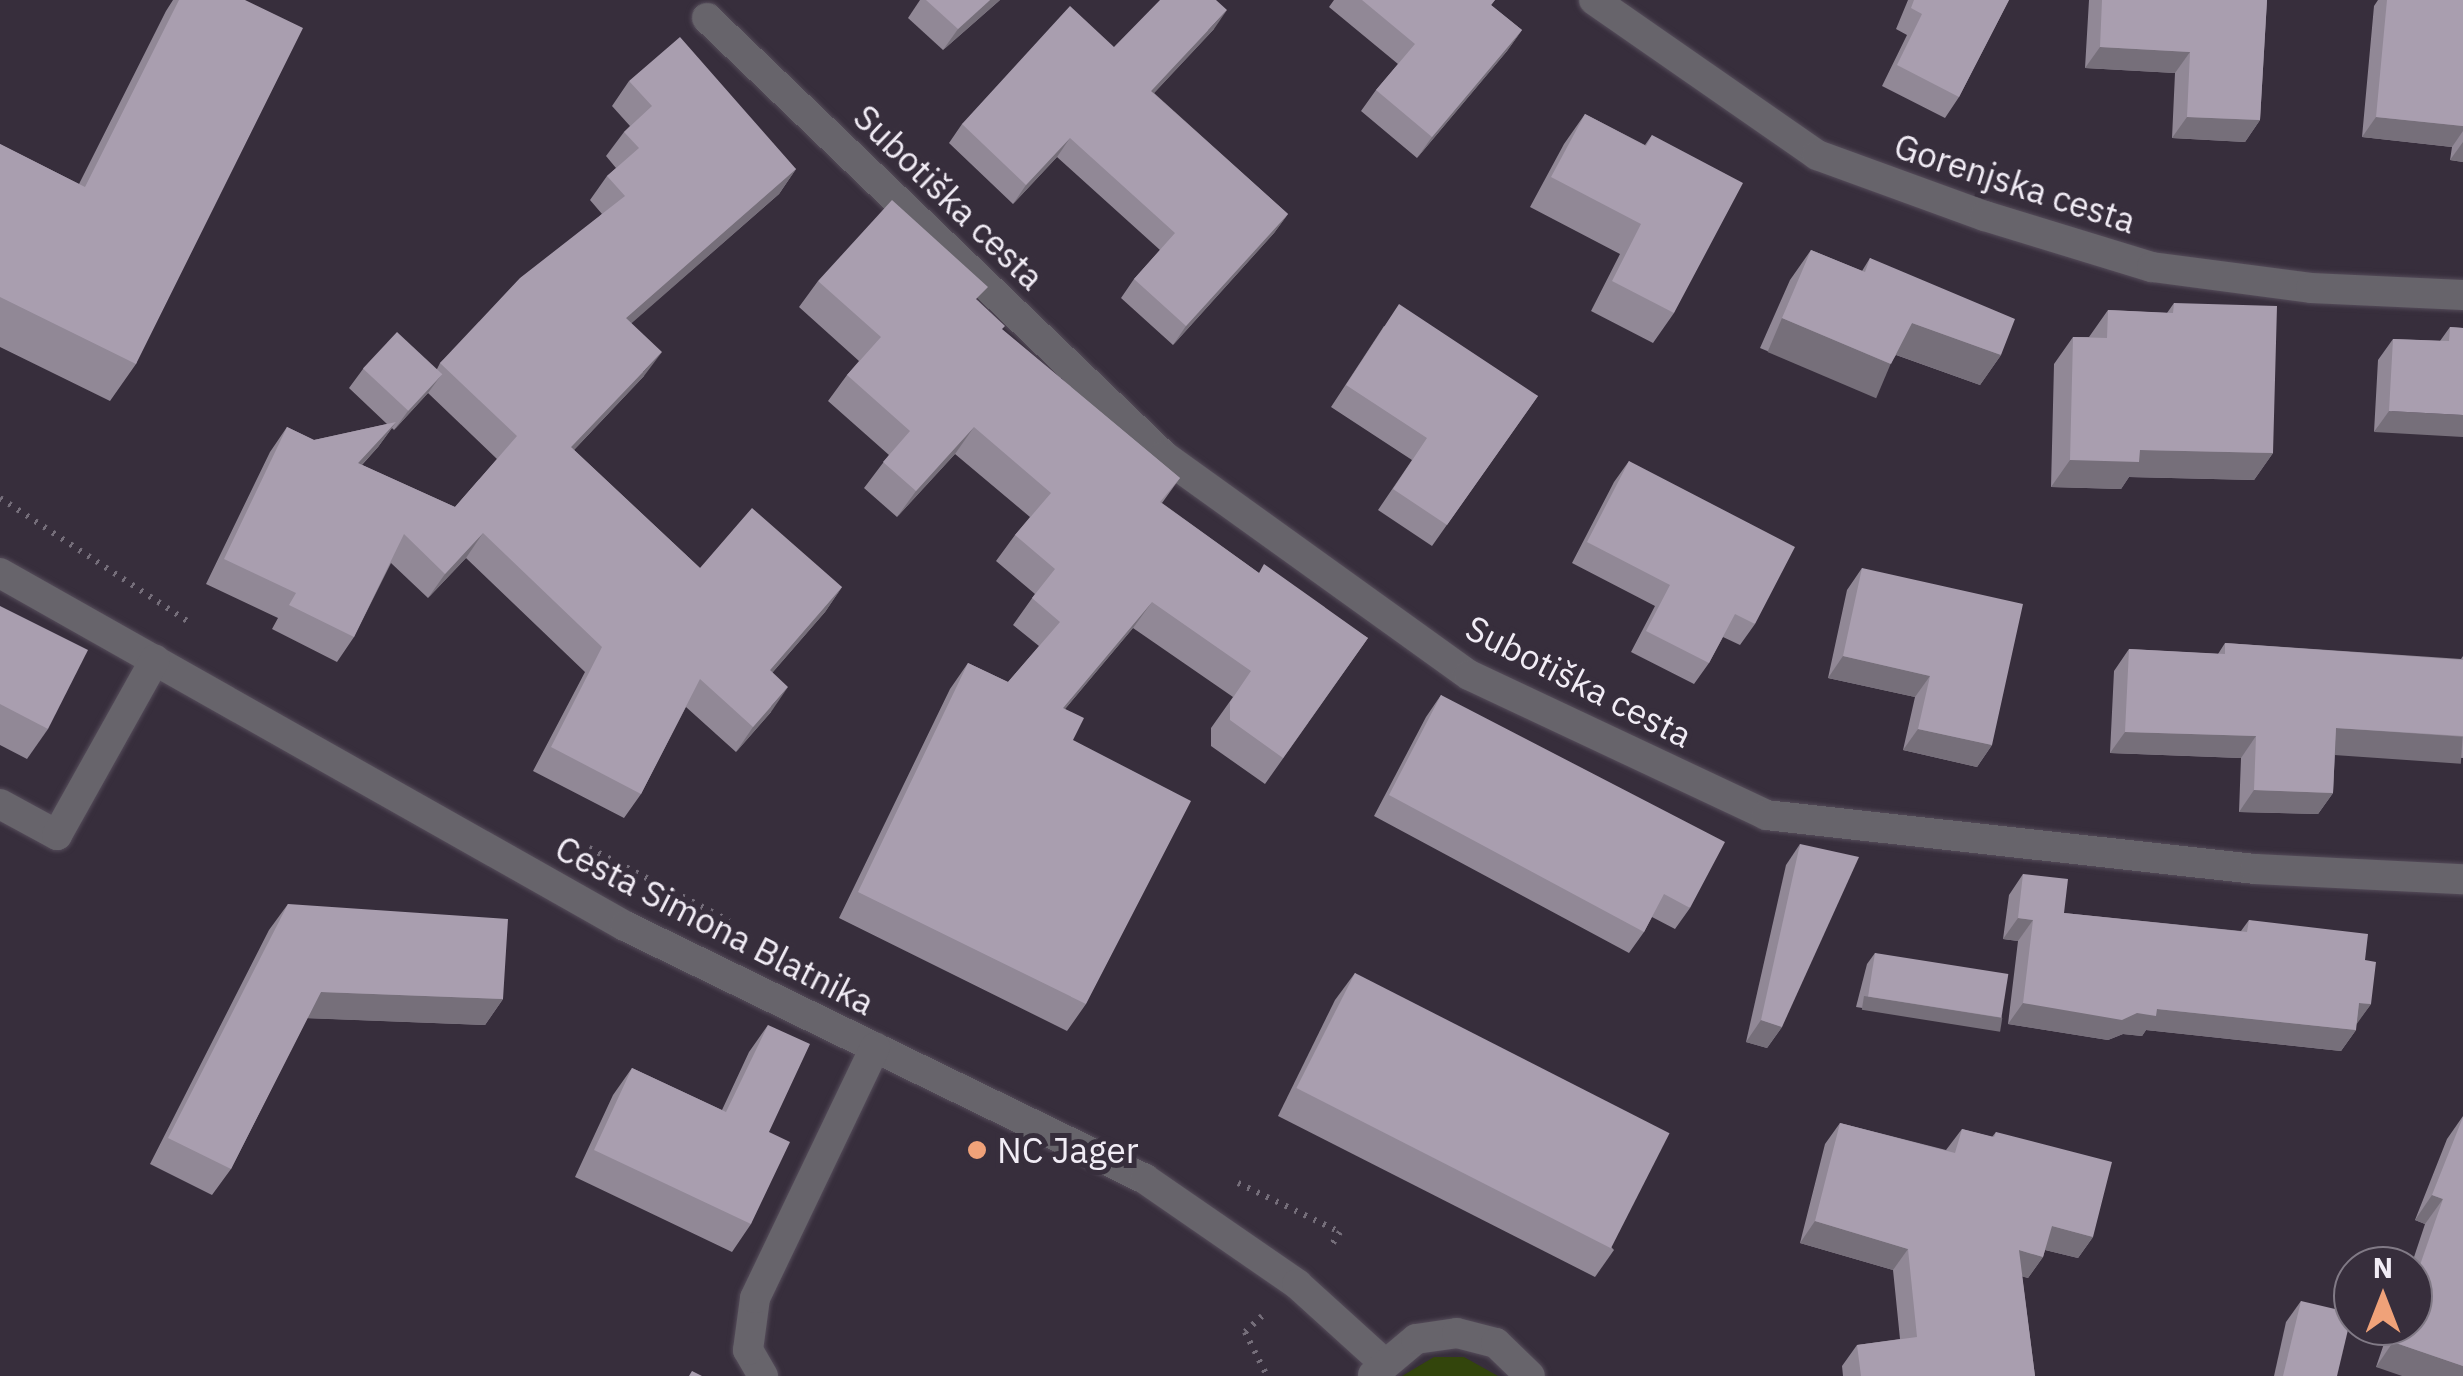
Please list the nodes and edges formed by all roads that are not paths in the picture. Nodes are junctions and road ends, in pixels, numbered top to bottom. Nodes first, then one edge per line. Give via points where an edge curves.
1 (1594, 0) edge
2 (707, 18) dead end
3 (2463, 295) edge
4 (0, 573) edge
5 (155, 660) junction
6 (0, 804) edge
7 (2463, 879) edge
8 (875, 1047) junction
9 (1377, 1368) edge
10 (763, 1376) edge
11 (1530, 1376) edge

1 - 3 street, Gorenjska cesta via 1817,154 1984,216 2152,267 2312,288
2 - 7 street, Subotiška cesta via 1164,456 1470,675 1766,816 2255,869
4 - 5 street, Cesta Simona Blatnika
5 - 6 street via 58,835
5 - 8 street, Cesta Simona Blatnika via 625,926
8 - 9 street, Cesta Simona Blatnika via 1145,1179 1298,1284
8 - 10 street via 755,1298 748,1350
9 - 11 street via 1416,1338 1456,1333 1496,1344

